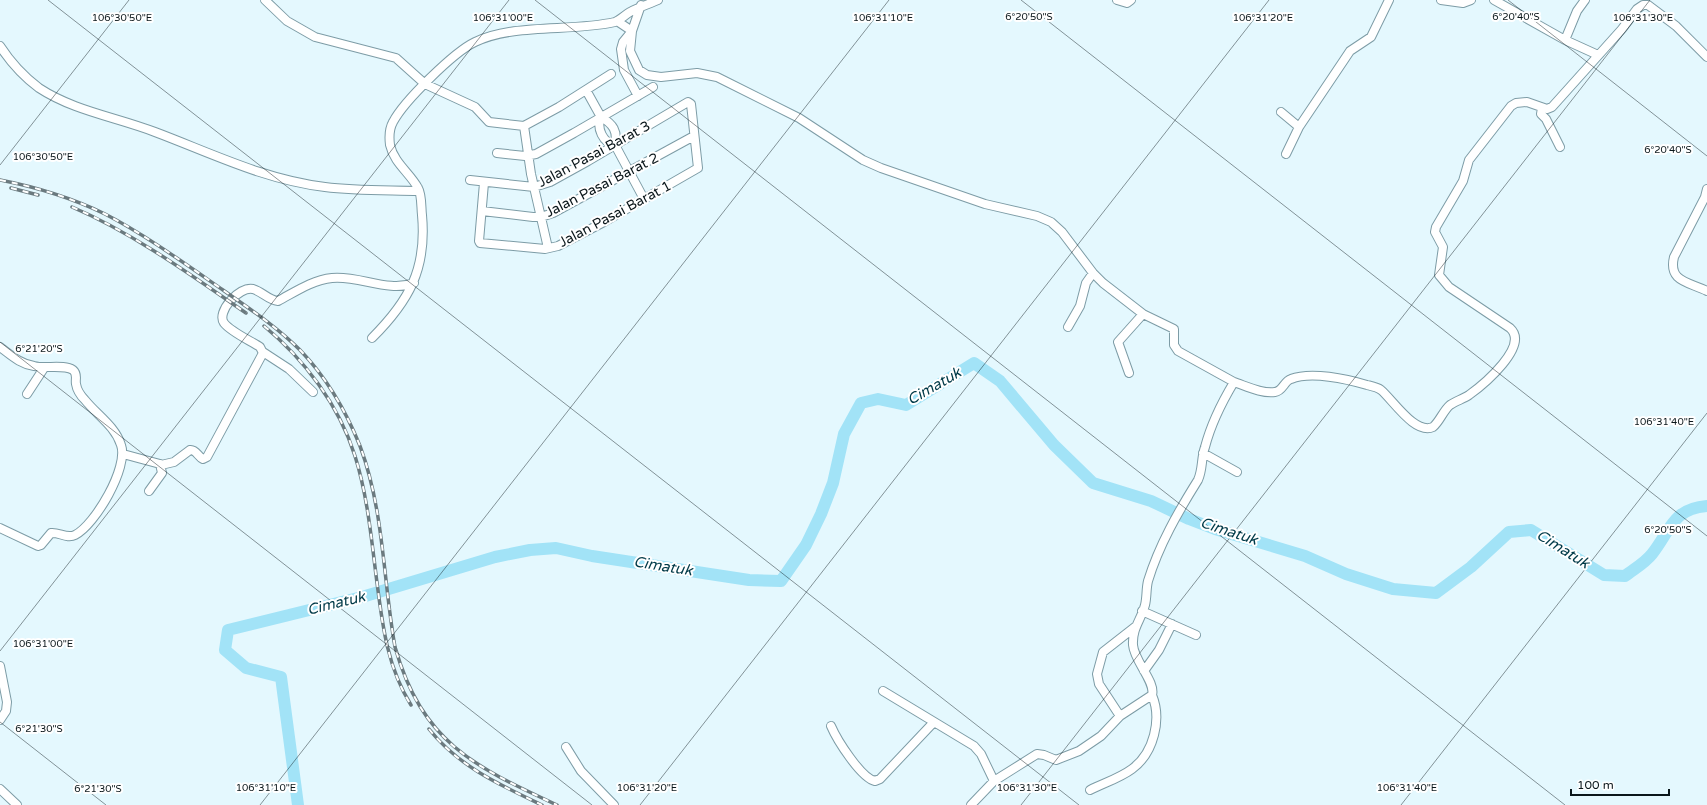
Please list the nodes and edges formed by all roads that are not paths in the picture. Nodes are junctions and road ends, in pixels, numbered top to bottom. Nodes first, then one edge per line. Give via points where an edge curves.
1 (265, 0) edge
2 (658, 0) edge
3 (1117, 0) edge
4 (1131, 0) edge
5 (1389, 0) edge
6 (1441, 0) edge
7 (1471, 0) edge
8 (1494, 0) edge
9 (1585, 0) edge
10 (1641, 2) edge
11 (642, 4) edge
12 (617, 21) junction
13 (632, 30) junction
14 (1565, 40) junction
15 (0, 46) edge
16 (1598, 55) junction
17 (1707, 57) edge
18 (611, 74) dead end
19 (425, 84) junction
20 (653, 87) dead end
21 (586, 90) junction
22 (638, 96) junction
23 (1542, 108) junction
24 (1281, 112) dead end
25 (601, 117) junction
26 (524, 126) junction
27 (1299, 127) junction
28 (694, 136) junction
29 (615, 145) junction
30 (1560, 147) dead end
31 (497, 153) dead end
32 (1286, 154) dead end
33 (527, 155) junction
34 (629, 172) junction
35 (470, 180) dead end
36 (484, 182) junction
37 (534, 188) junction
38 (1707, 189) edge
39 (419, 191) junction
40 (644, 199) junction
41 (482, 211) junction
42 (541, 217) junction
43 (548, 248) junction
44 (1092, 273) junction
45 (414, 283) junction
46 (1707, 291) edge
47 (1143, 314) junction
48 (1068, 327) dead end
49 (372, 338) dead end
50 (0, 347) edge
51 (263, 352) junction
52 (44, 368) junction
53 (1129, 373) dead end
54 (1234, 382) junction
55 (313, 392) dead end
56 (27, 394) dead end
57 (1203, 453) junction
58 (123, 454) junction
59 (161, 465) junction
60 (1237, 472) dead end
61 (149, 491) dead end
62 (0, 528) edge
63 (1142, 611) junction
64 (1172, 624) junction
65 (1134, 627) junction
66 (1196, 635) dead end
67 (0, 666) edge
68 (1144, 672) junction
69 (883, 691) dead end
70 (1152, 695) junction
71 (1120, 716) junction
72 (0, 720) edge
73 (933, 723) junction
74 (831, 726) dead end
75 (566, 747) dead end
76 (994, 781) junction
77 (0, 789) edge
78 (1090, 790) dead end
79 (17, 805) edge
80 (614, 805) edge
81 (971, 805) edge

1 - 19 street via 306,33 396,58
2 - 11 street
3 - 4 street via 1126,3
5 - 27 street via 1371,37 1350,51
6 - 7 street via 1464,3
8 - 14 street
9 - 14 street via 1577,11
10 - 16 street
10 - 17 street via 1676,26
11 - 12 street
11 - 13 street
12 - 13 street
12 - 19 street via 484,38 466,46
13 - 22 street via 623,42 621,56 624,70
13 - 44 street via 630,51 637,66 645,74 661,77 697,73 717,77 799,118 863,160 881,168 985,204 1044,218 1062,232
14 - 16 street
15 - 39 street via 10,62 24,76 67,104 154,132 277,178 326,187
16 - 23 street via 1552,107
18 - 21 street
19 - 26 street via 474,107 489,122
19 - 39 street via 397,115 390,133 391,146 397,162
20 - 22 street
21 - 25 street
21 - 26 street
22 - 25 street
23 - 30 street via 1541,114
23 - 54 street via 1520,101 1511,106 1469,160 1463,181 1436,227 1435,232 1443,247 1438,269 1442,281 1514,332 1515,339 1511,351 1484,385 1450,405 1437,424 1430,429 1418,425 1394,406 1381,390 1366,385 1326,377 1302,376 1289,379 1280,390 1273,392
24 - 27 street
25 - 29 street via 615,130
25 - 29 street via 598,122 601,133 608,142
25 - 33 street via 536,154
26 - 33 street
27 - 32 street
28 - 29 street, Jalan Pasai Barat 3 via 689,102
28 - 34 street, Jalan Pasai Barat 2
28 - 40 street, Jalan Pasai Barat 1 via 698,168
29 - 34 street
29 - 37 street, Jalan Pasai Barat 3 via 550,182
31 - 33 street
33 - 37 street
34 - 40 street
34 - 42 street, Jalan Pasai Barat 2 via 570,205
35 - 36 street, Jalan Pasai Barat 3
36 - 37 street, Jalan Pasai Barat 3
36 - 41 street
37 - 42 street
38 - 46 street via 1672,266 1678,279
39 - 45 street via 423,233 420,262
40 - 43 street, Jalan Pasai Barat 1 via 586,232 558,246
41 - 42 street, Jalan Pasai Barat 2
41 - 43 street, Jalan Pasai Barat 1 via 480,243
42 - 43 street
44 - 47 street
44 - 48 street via 1086,283 1080,306
45 - 49 street via 396,313
45 - 51 street via 399,287 353,278 332,278 317,280 278,300 271,300 253,289 243,290 237,293 226,308 222,319 228,326 260,347
47 - 53 street via 1118,342
47 - 54 street via 1174,329 1174,345 1178,351
50 - 52 street via 22,363
51 - 55 street via 289,369
51 - 59 street via 207,457 203,459 195,451 190,450 174,462
52 - 56 street
52 - 58 street via 68,368 75,372 80,392 114,431
54 - 57 street via 1218,411
57 - 60 street
57 - 63 street via 1201,473 1169,528 1148,580
58 - 59 street via 158,462
58 - 62 street via 120,468 102,505 74,536 51,533 38,546
59 - 61 street via 162,473
63 - 64 street
63 - 65 street
64 - 66 street
64 - 68 street
65 - 68 street via 1134,653
65 - 71 street via 1103,652 1097,674 1099,684
67 - 72 street via 7,702 6,711
68 - 70 street via 1152,686
69 - 73 street
70 - 71 street
70 - 78 street via 1157,710 1156,724 1143,758 1128,772
71 - 76 street via 1101,736 1079,750 1056,760 1037,754
73 - 74 street via 880,779 875,781 865,774 841,747
73 - 76 street via 978,749
75 - 80 street via 581,771
76 - 81 street
77 - 79 street

